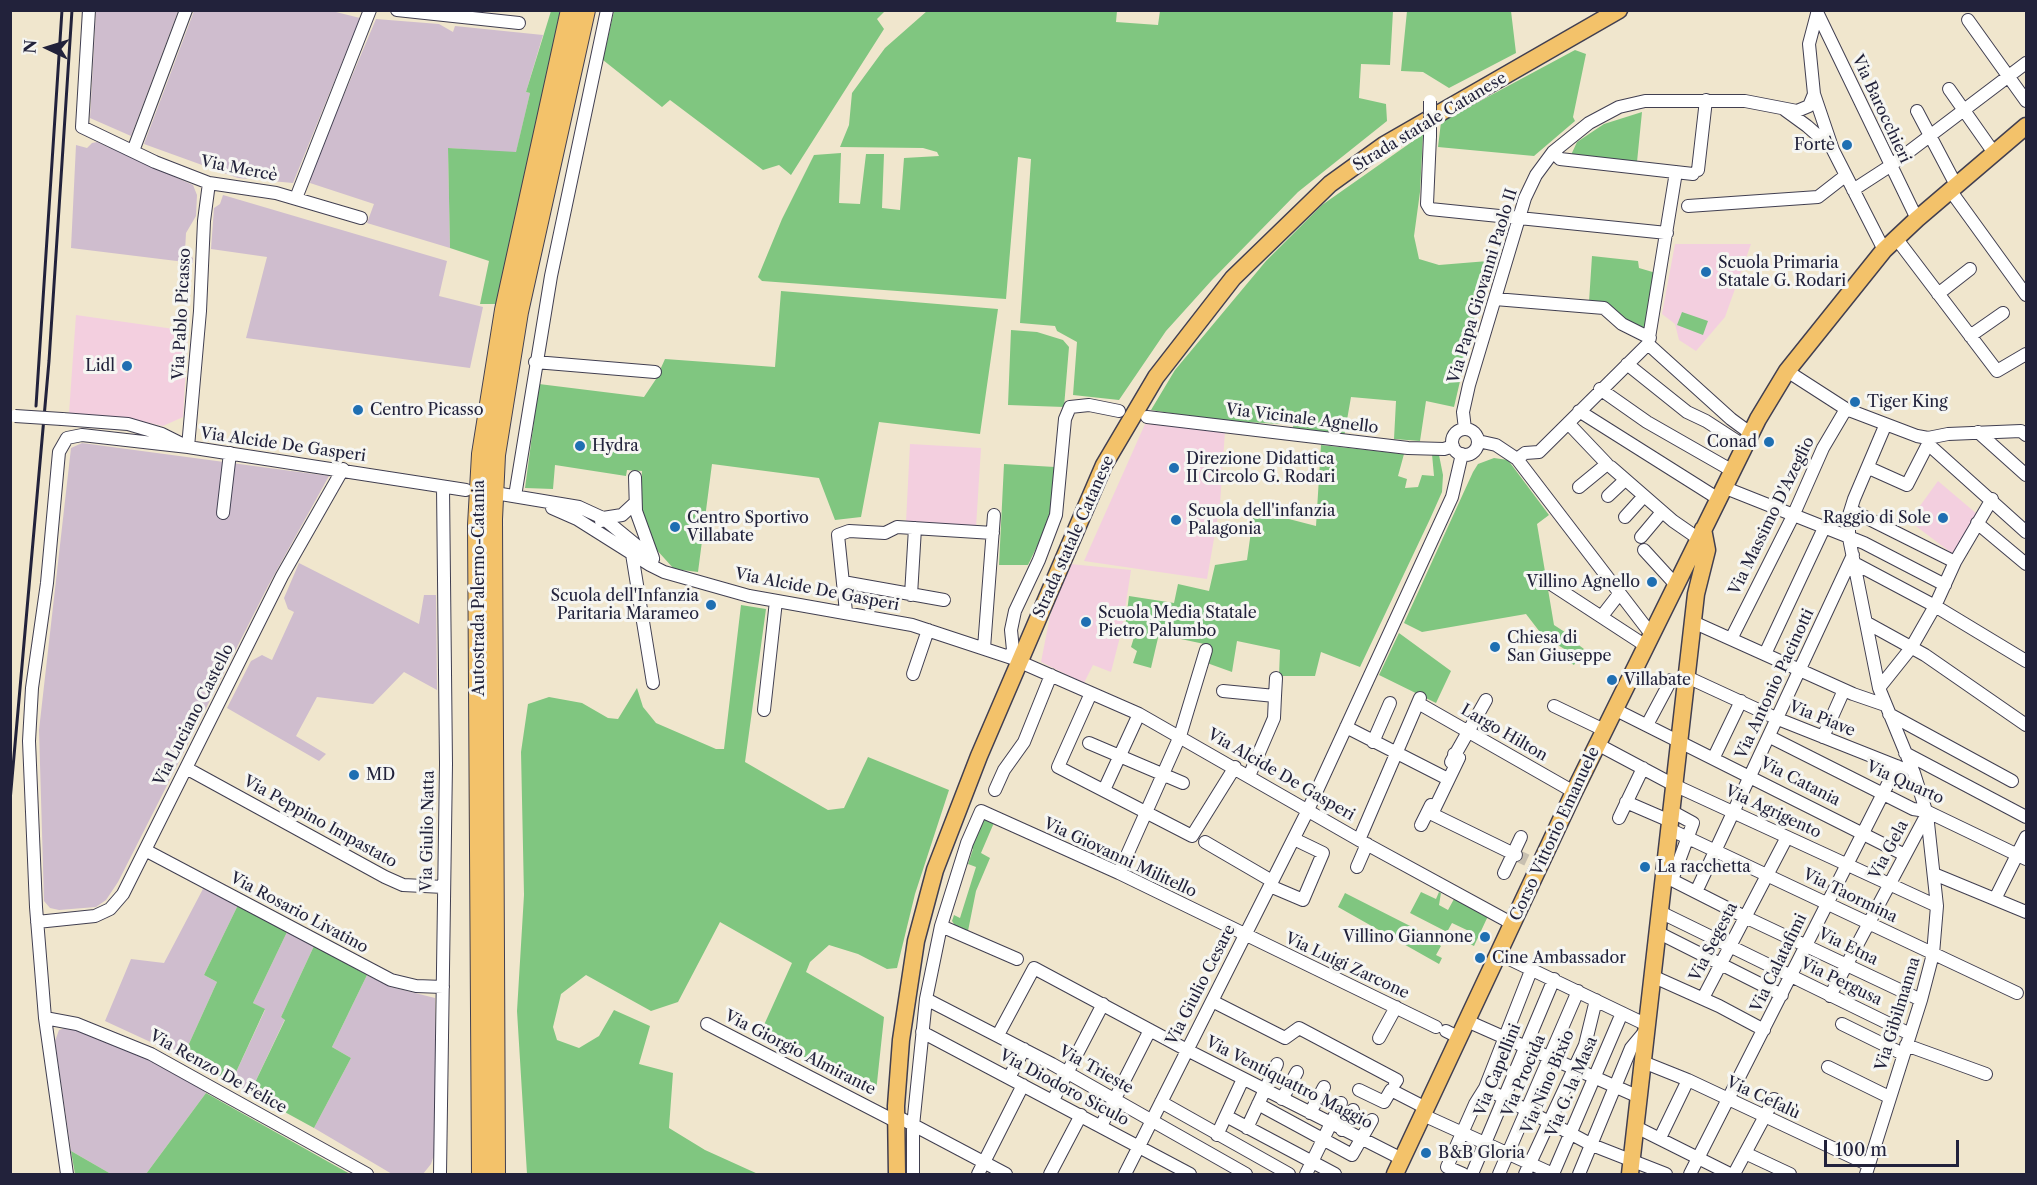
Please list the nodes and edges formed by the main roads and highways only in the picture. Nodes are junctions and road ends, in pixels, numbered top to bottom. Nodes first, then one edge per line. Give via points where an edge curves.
1 (570, 10) edge
2 (586, 10) edge
3 (1619, 10) edge
4 (2026, 127) edge
5 (1701, 534) junction
6 (1676, 585) junction
7 (1696, 594) junction
8 (480, 1091) junction
9 (1399, 1167) edge
10 (1631, 1167) edge
11 (472, 1174) edge
12 (481, 1174) edge
13 (498, 1174) edge
14 (897, 1174) edge

1 - 8 highway, Autostrada Palermo-Catania via 504,310 481,454 477,525
2 - 13 highway, Autostrada Palermo-Catania via 519,312 496,455 494,997
3 - 14 main road, Strada statale Catanese via 1384,146 1330,184 1233,278 1156,377 1104,465 979,756 935,870 916,941 901,1040 896,1106
4 - 5 main road, Corso Vittorio Emanuele via 1890,244 1787,371 1747,439
5 - 6 main road, Corso Vittorio Emanuele
5 - 7 main road via 1707,550
6 - 7 main road
6 - 9 main road, Corso Vittorio Emanuele via 1535,864 1513,924 1467,1021 1447,1032 1425,1112
7 - 10 main road via 1670,820 1668,878 1660,912
8 - 11 highway
8 - 12 highway, Autostrada Palermo-Catania

